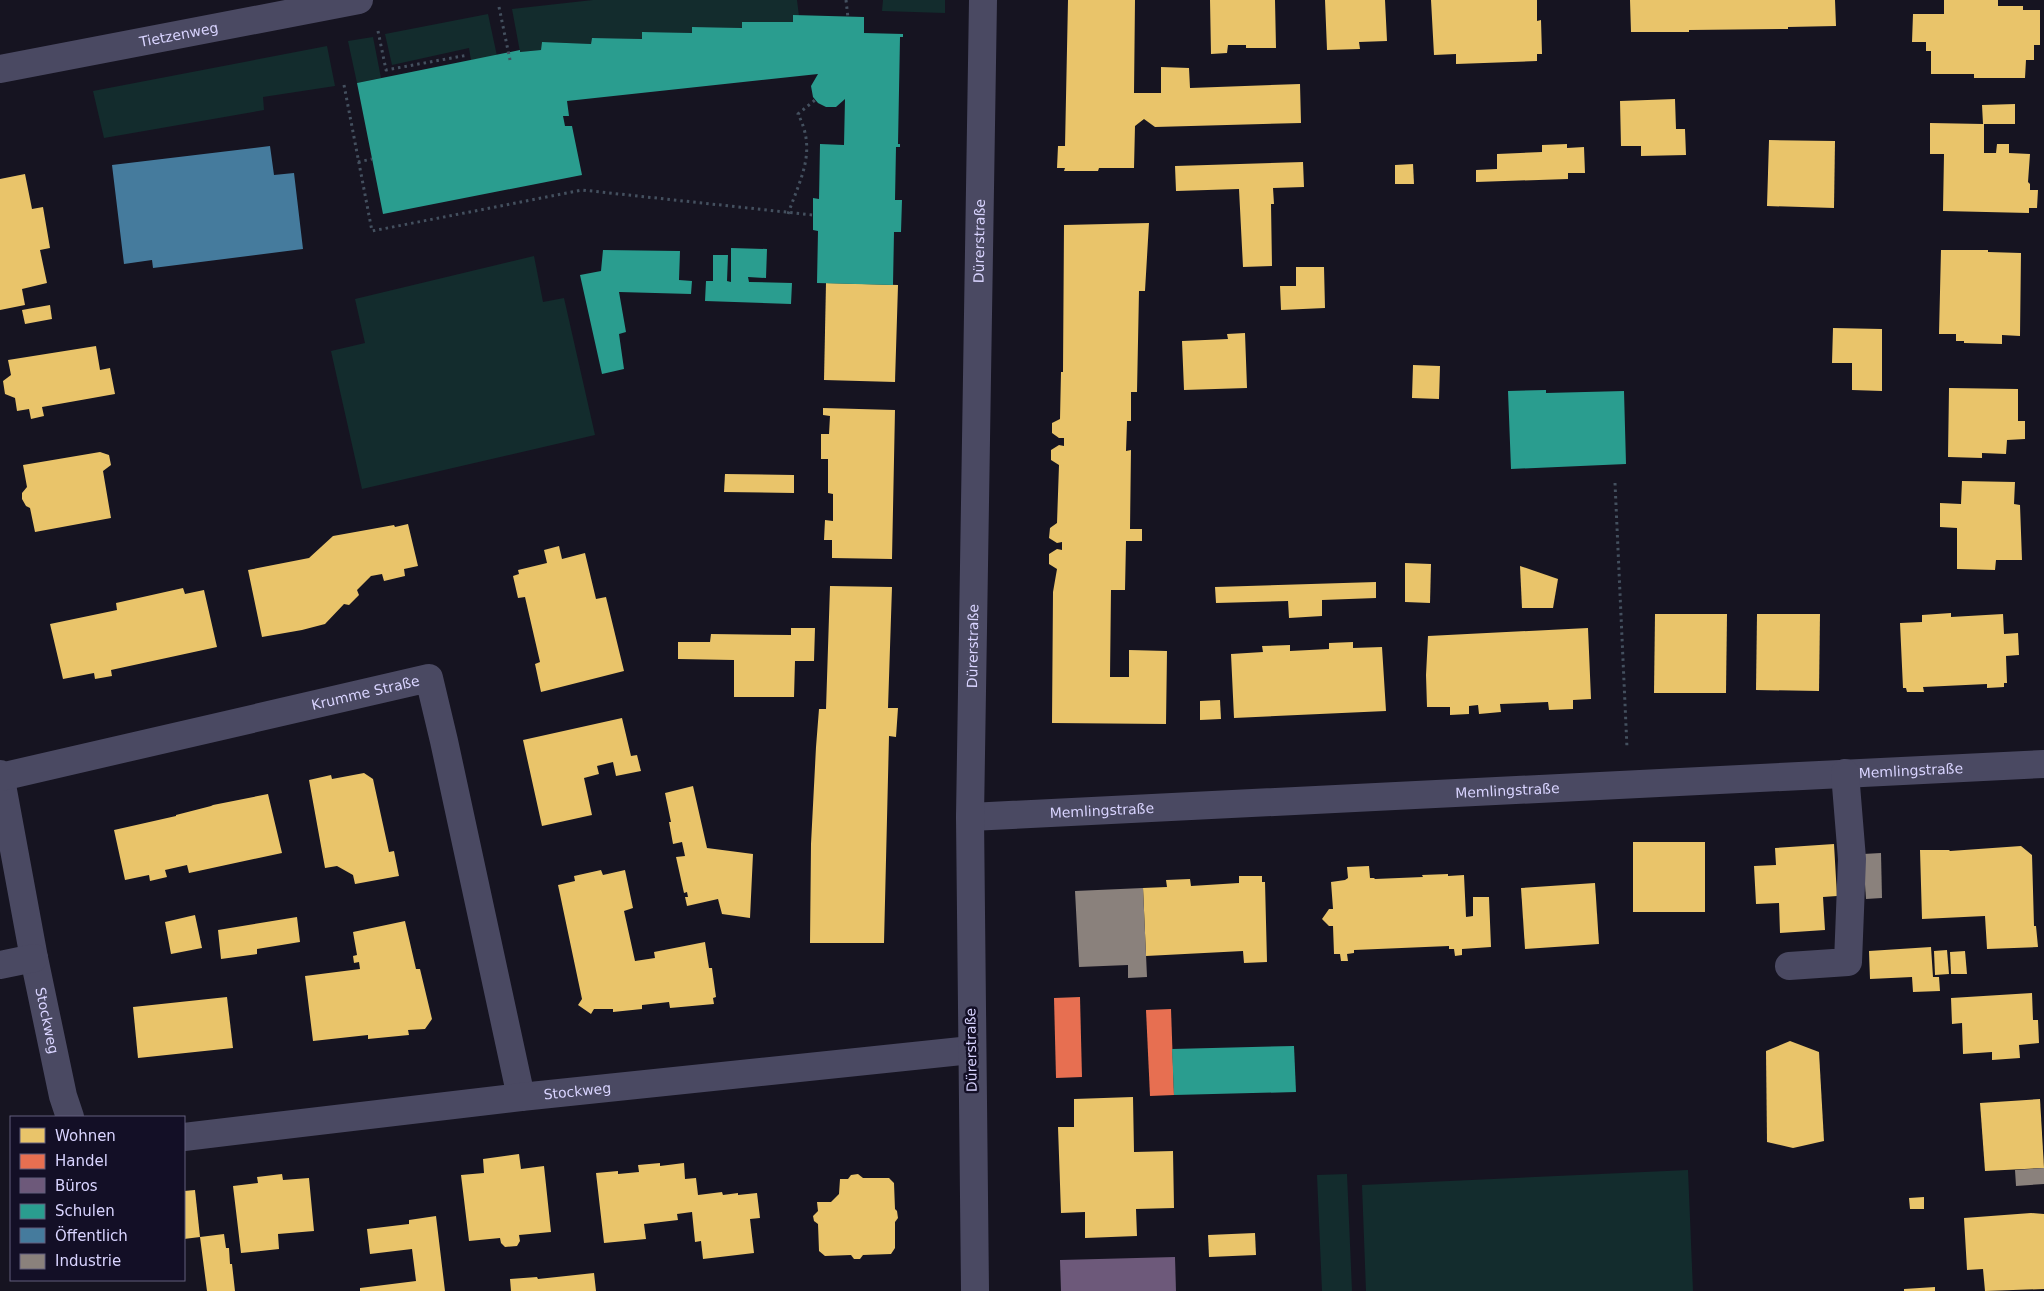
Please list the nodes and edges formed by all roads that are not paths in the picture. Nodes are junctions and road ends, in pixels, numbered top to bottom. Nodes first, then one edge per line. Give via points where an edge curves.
1 (359, 0) edge
2 (983, 0) edge
3 (0, 69) edge
4 (2044, 764) edge
5 (1845, 773) junction
6 (0, 775) edge
7 (970, 817) junction
8 (34, 958) junction
9 (0, 965) edge
10 (1789, 966) dead end
11 (971, 1050) junction
12 (521, 1096) junction
13 (70, 1116) edge
14 (185, 1137) edge
15 (975, 1291) edge

1 - 3 street, Tietzenweg
2 - 7 street, Dürerstraße
4 - 5 street, Memlingstraße
5 - 7 street, Memlingstraße
5 - 10 street via 1852,859 1848,962
6 - 8 street, Stockweg
6 - 12 street, Krumme Straße via 429,678
7 - 11 street, Dürerstraße
8 - 9 street
8 - 13 street, Stockweg
11 - 12 street, Stockweg
11 - 15 street, Dürerstraße
12 - 14 street, Stockweg

